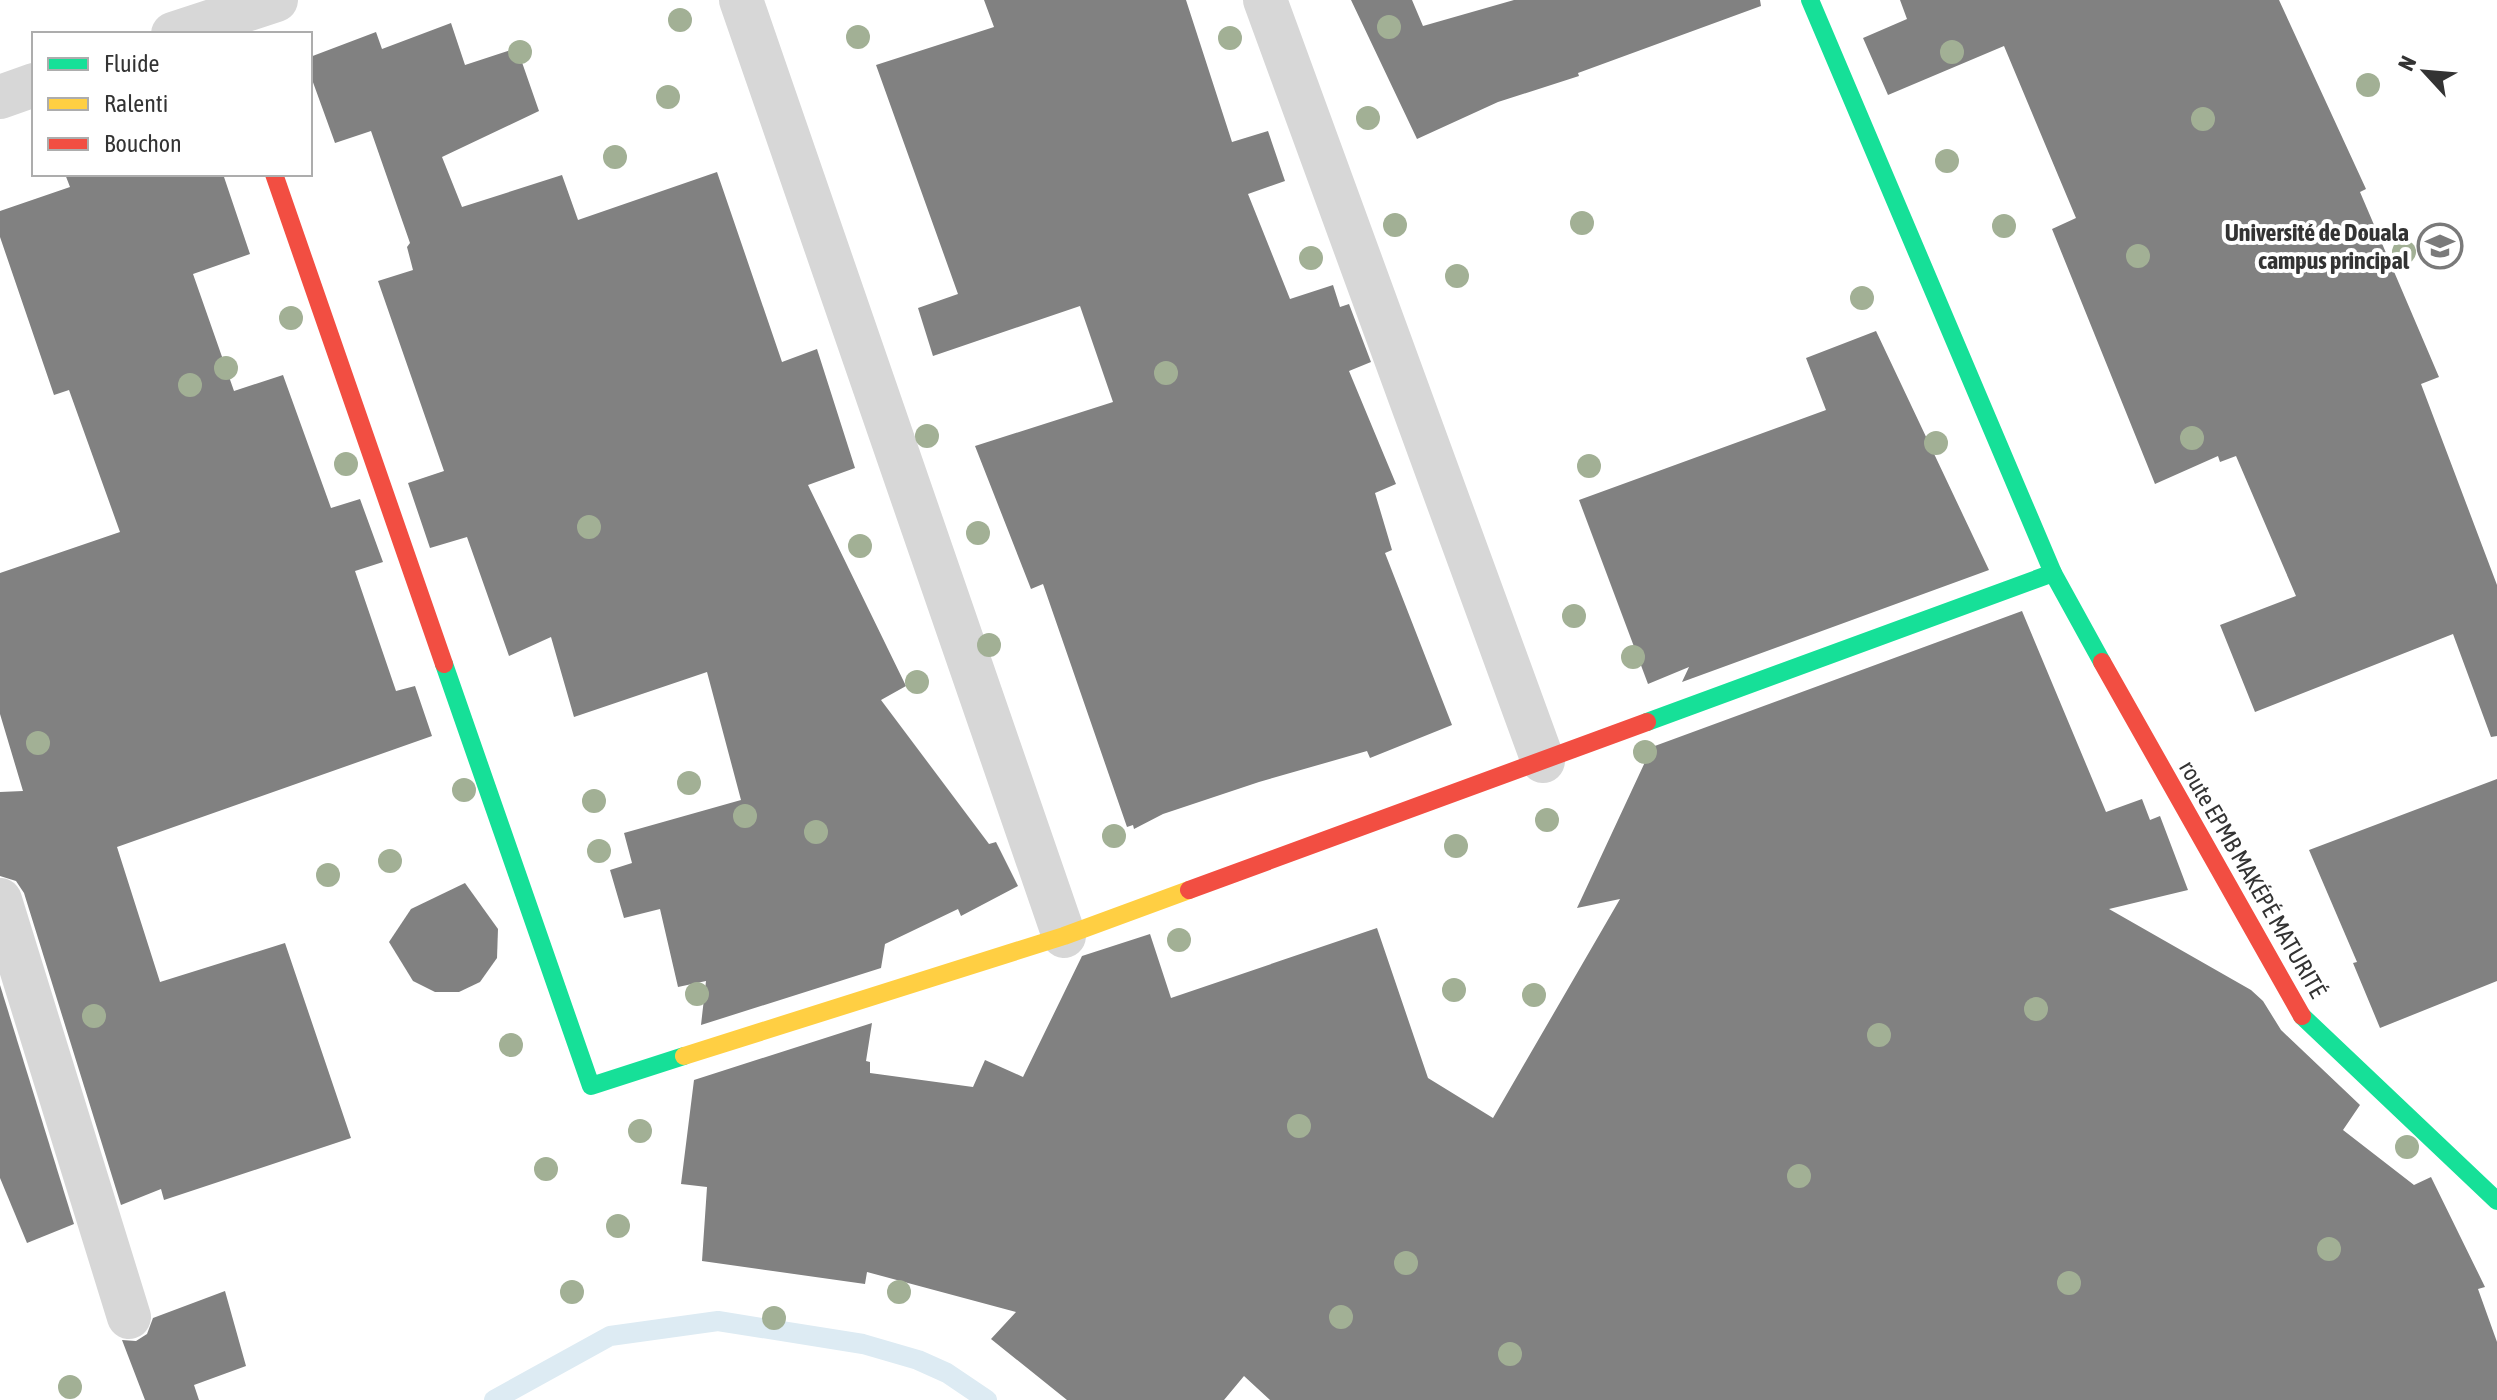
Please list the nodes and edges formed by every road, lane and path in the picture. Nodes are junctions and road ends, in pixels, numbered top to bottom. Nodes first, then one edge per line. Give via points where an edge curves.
1 (276, 0) edge
2 (741, 0) edge
3 (1265, 0) edge
4 (1810, 0) edge
5 (222, 26) edge
6 (185, 32) edge
7 (32, 86) edge
8 (0, 97) edge
9 (275, 176) edge
10 (2053, 573) junction
11 (1543, 761) junction
12 (0, 900) edge
13 (1064, 936) junction
14 (2497, 1201) edge
15 (129, 1317) dead end

1 - 5 street
2 - 13 street
3 - 11 street
4 - 10 street, route EPMB MAKÉPÉ MATURITÉ
5 - 6 street
7 - 8 street
9 - 13 street via 591,1086
10 - 11 street
10 - 14 street, route EPMB MAKÉPÉ MATURITÉ via 2298,1012
11 - 13 street
12 - 15 street

